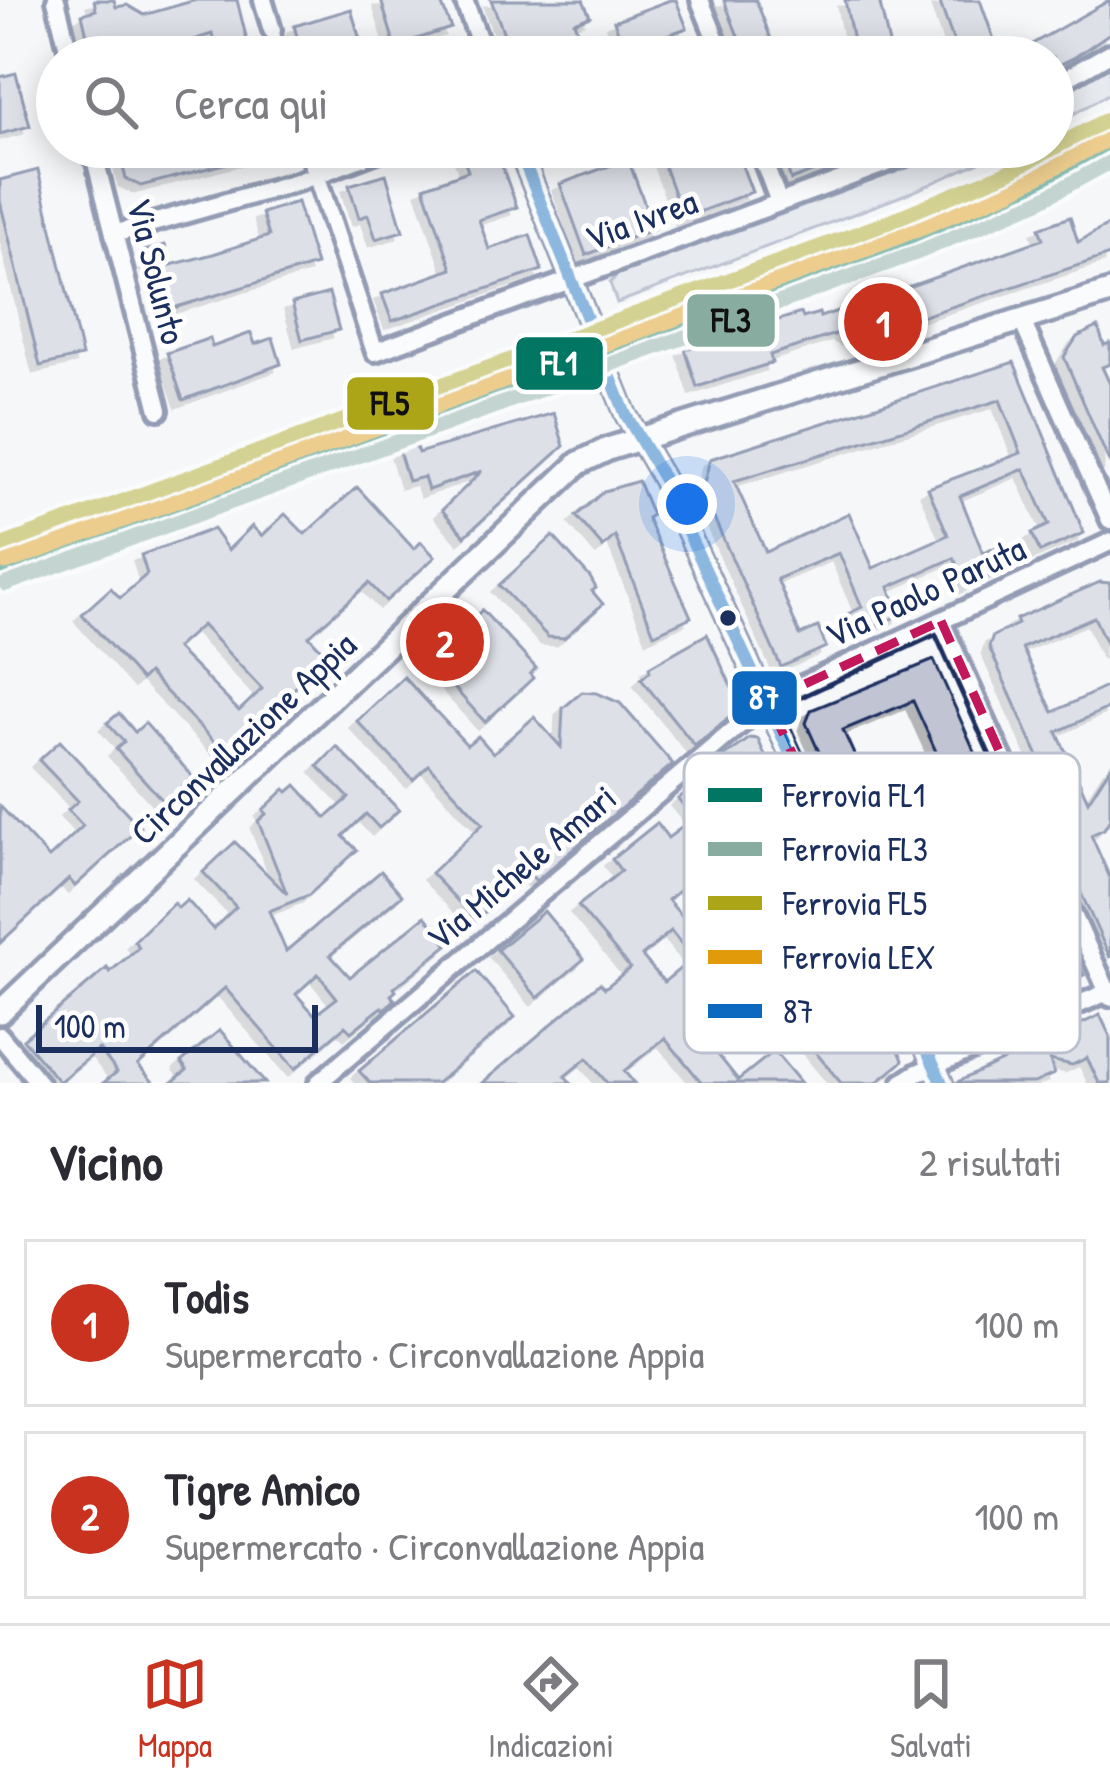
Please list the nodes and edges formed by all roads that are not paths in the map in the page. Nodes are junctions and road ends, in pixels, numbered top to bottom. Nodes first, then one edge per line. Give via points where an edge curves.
1 (56, 0) edge
2 (263, 0) edge
3 (464, 0) edge
4 (700, 0) edge
5 (272, 30) joint
6 (65, 36) edge
7 (274, 36) edge
8 (477, 36) edge
9 (714, 36) edge
10 (1110, 52) edge
11 (1074, 73) edge
12 (97, 168) edge
13 (313, 168) edge
14 (332, 168) edge
15 (526, 168) edge
16 (766, 168) edge
17 (872, 168) edge
18 (315, 174) junction
19 (779, 202) junction
20 (114, 234) junction
21 (573, 286) junction
22 (1110, 292) edge
23 (1022, 321) junction
24 (159, 410) dead end
25 (640, 439) junction
26 (1110, 520) edge
27 (1110, 542) edge
28 (941, 620) junction
29 (768, 701) junction
30 (707, 753) edge
31 (792, 753) edge
32 (1000, 753) edge
33 (684, 772) edge
34 (1080, 930) edge
35 (1109, 993) edge
36 (1080, 1007) edge
37 (0, 1012) edge
38 (0, 1036) edge
39 (982, 1053) edge
40 (938, 1074) edge
41 (39, 1083) edge
42 (318, 1083) edge
43 (902, 1083) edge

1 - 6 street
2 - 5 street
3 - 8 street
4 - 9 street
5 - 7 street
10 - 11 street
12 - 20 street, Via Solunto
13 - 18 street
14 - 18 street
15 - 21 street
16 - 19 street
17 - 19 street, Via Ivrea
18 - 20 street
18 - 21 street, Via Ivrea via 375,352
19 - 21 street, Via Ivrea
20 - 24 street, Via Solunto
21 - 25 street
22 - 23 street
23 - 25 street
23 - 26 street
25 - 29 street
25 - 37 street, Circonvallazione Appia via 583,461
27 - 28 street, Via Paolo Paruta
28 - 29 street, Via Paolo Paruta
28 - 32 street
29 - 30 street, Via Michele Amari
29 - 31 street
33 - 42 street, Via Michele Amari
34 - 35 street
35 - 36 street
38 - 41 street
39 - 40 street
40 - 43 street

